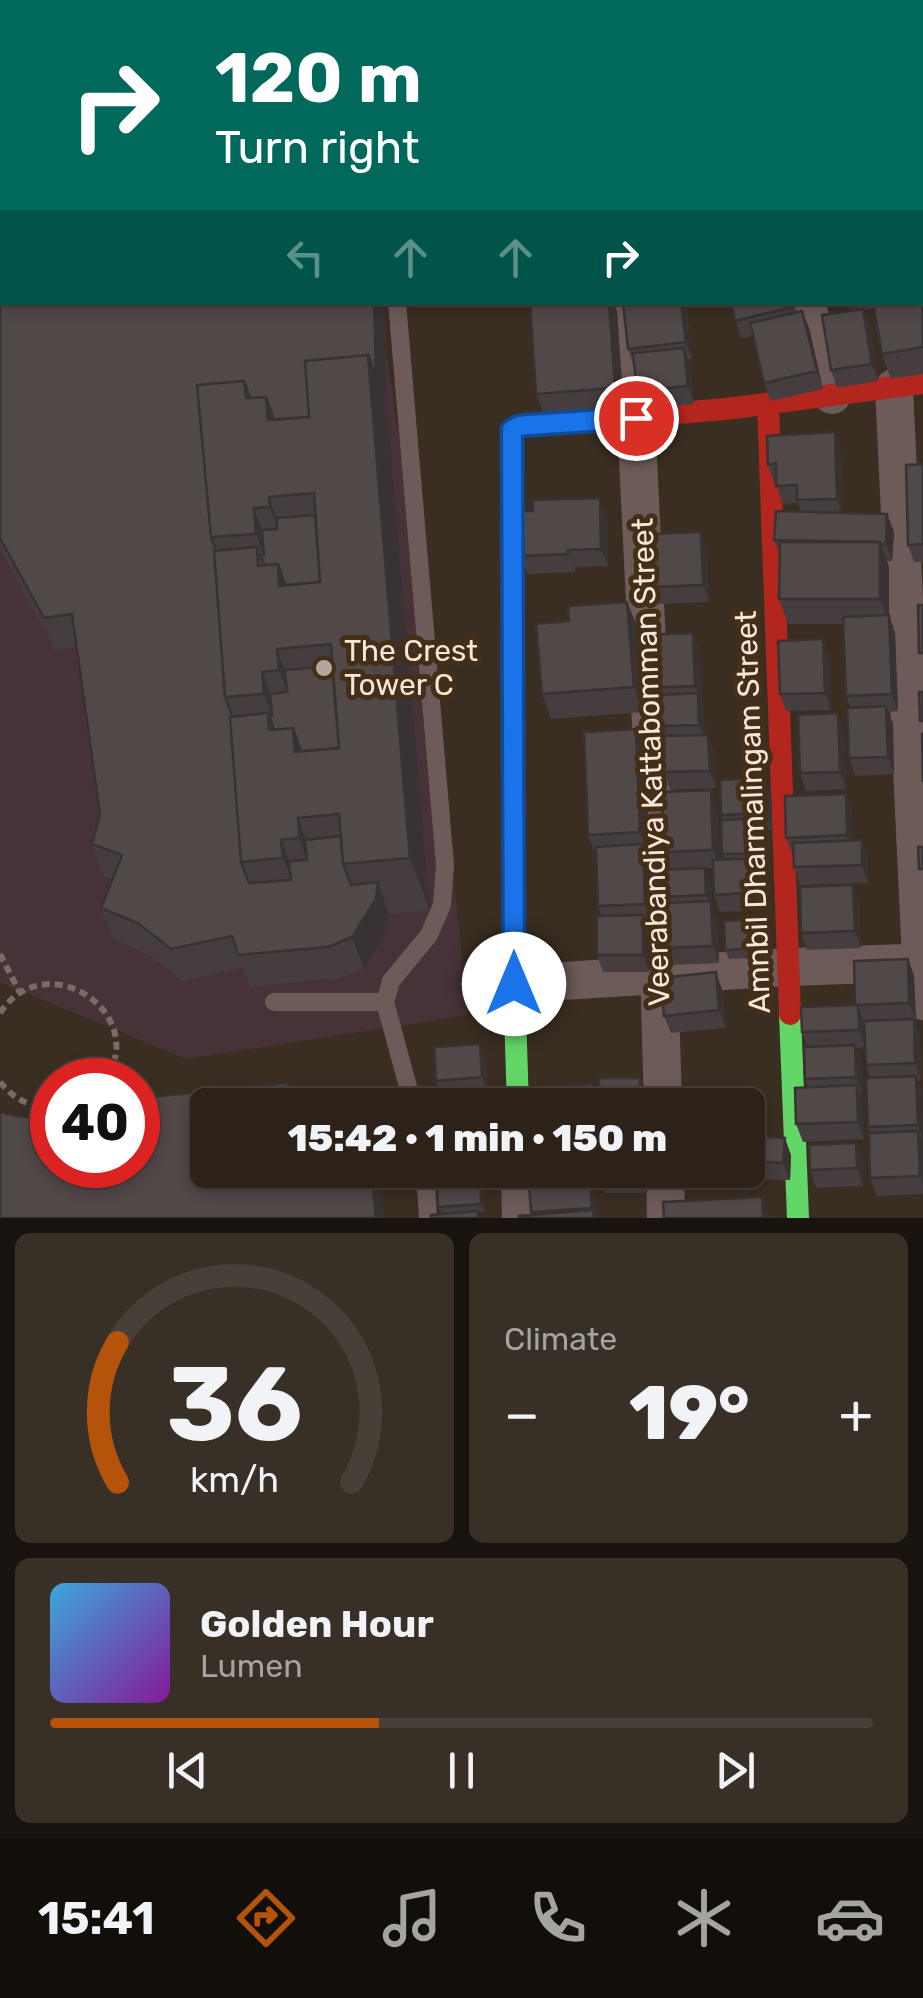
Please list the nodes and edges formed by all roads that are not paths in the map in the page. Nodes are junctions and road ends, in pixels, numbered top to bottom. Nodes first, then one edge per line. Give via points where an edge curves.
1 (398, 305) edge
2 (622, 305) edge
3 (807, 305) edge
4 (908, 386) edge
5 (832, 395) junction
6 (768, 404) junction
7 (636, 418) junction
8 (922, 963) edge
9 (789, 968) junction
10 (660, 977) junction
11 (514, 984) junction
12 (923, 1001) edge
13 (274, 1002) dead end
14 (385, 1002) junction
15 (408, 1088) edge
16 (517, 1088) edge
17 (663, 1088) edge
18 (426, 1188) edge
19 (521, 1188) edge
20 (665, 1188) edge
21 (428, 1218) edge
22 (522, 1218) edge
23 (666, 1218) edge
24 (798, 1218) edge

1 - 14 lane via 445,865 442,906 429,935 391,981
2 - 7 street, Veerabandiya Kattabomman Street
3 - 5 street
4 - 5 street
4 - 8 street
5 - 6 street
6 - 7 street
6 - 9 street, Amnbil Dharmalingam Street
7 - 10 street, Veerabandiya Kattabomman Street
7 - 11 street via 512,430
8 - 9 street
8 - 12 street
9 - 10 street
9 - 24 street, Amnbil Dharmalingam Street
10 - 11 street
10 - 17 street, Veerabandiya Kattabomman Street
11 - 16 street
13 - 14 lane
14 - 15 lane
18 - 21 lane
19 - 22 street
20 - 23 street

